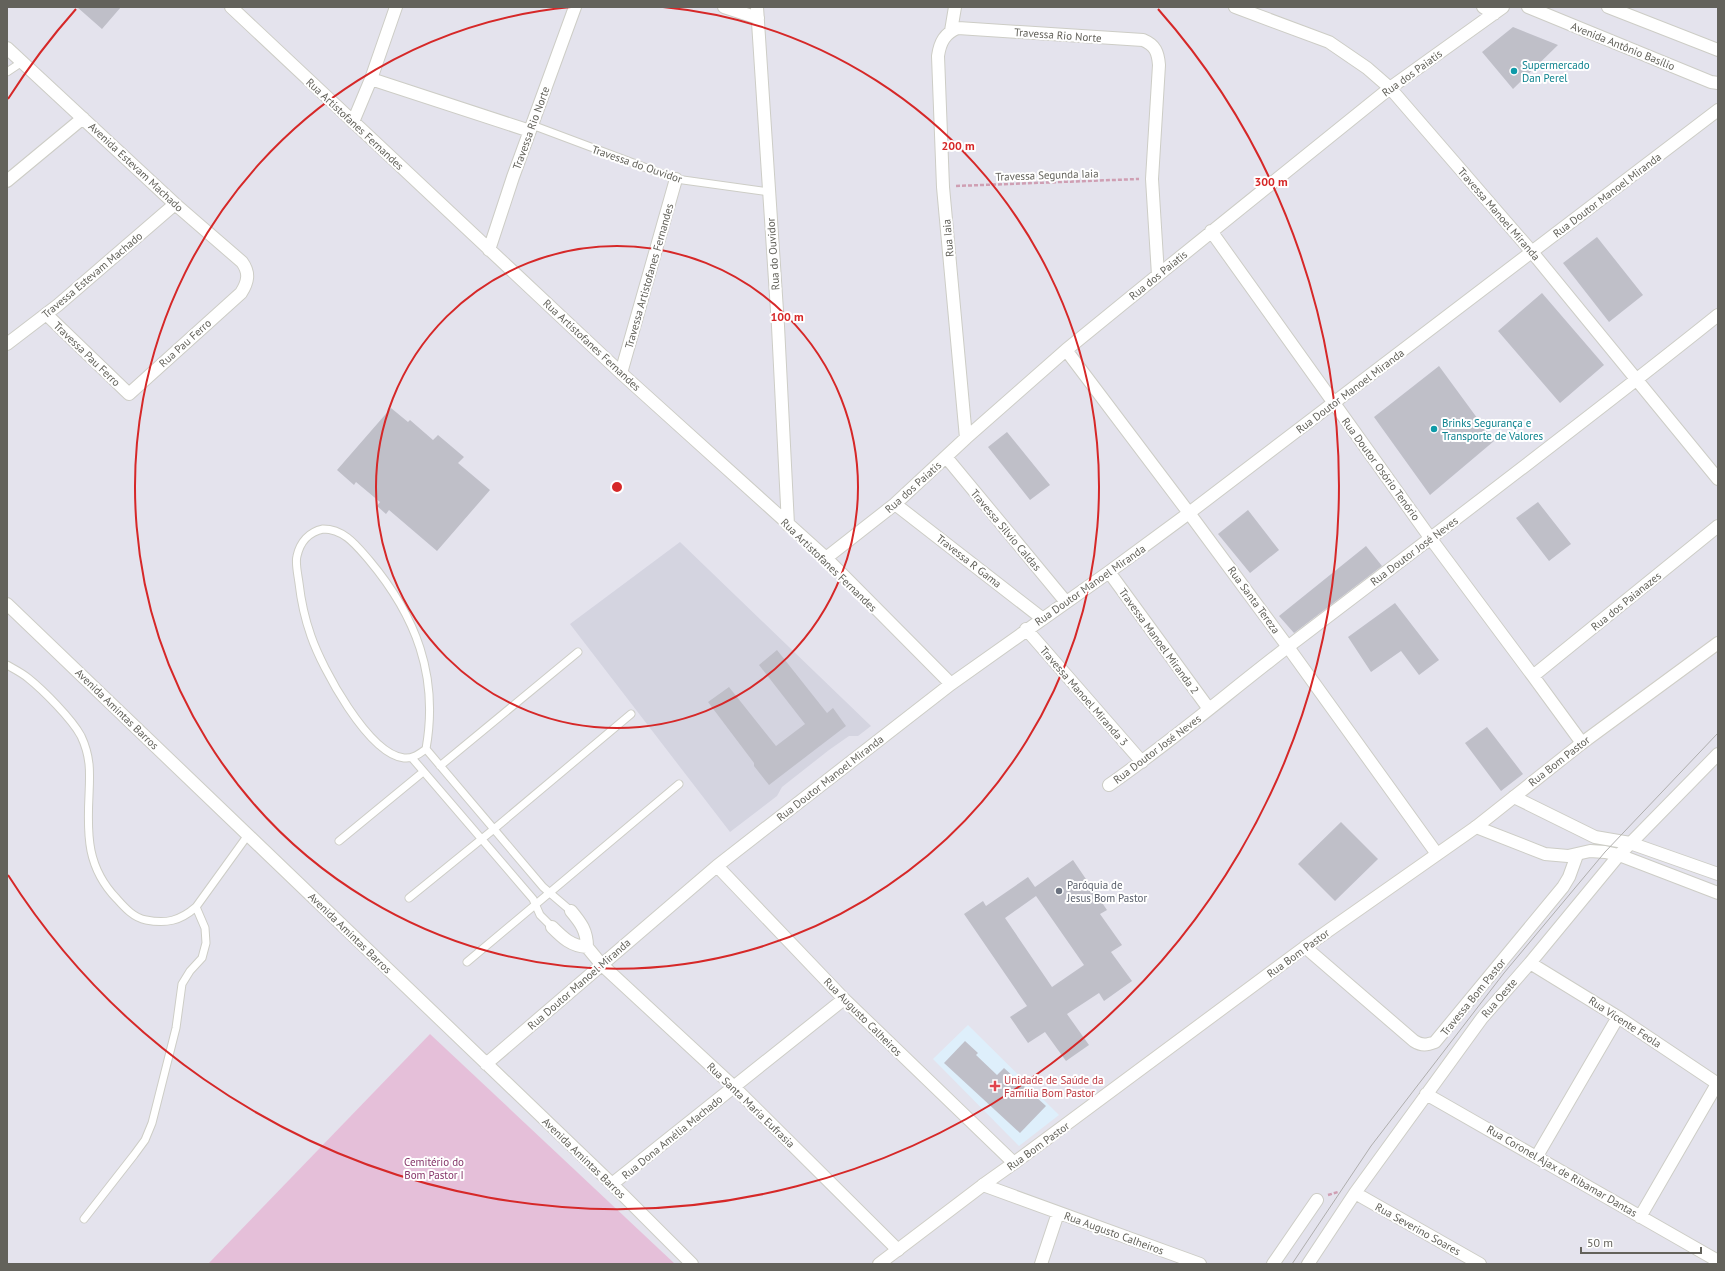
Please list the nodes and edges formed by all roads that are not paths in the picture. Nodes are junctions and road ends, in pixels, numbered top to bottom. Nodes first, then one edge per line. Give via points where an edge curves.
1 (231, 7) edge
2 (396, 7) edge
3 (575, 7) edge
4 (724, 7) edge
5 (955, 7) edge
6 (1235, 7) edge
7 (1483, 7) edge
8 (1528, 7) edge
9 (1608, 7) edge
10 (1498, 11) edge
11 (757, 12) edge
12 (947, 34) junction
13 (7, 48) edge
14 (1718, 50) edge
15 (22, 62) junction
16 (7, 72) edge
17 (371, 79) junction
18 (1718, 83) edge
19 (1390, 88) junction
20 (1718, 110) edge
21 (1718, 114) edge
22 (83, 118) junction
23 (1705, 120) junction
24 (353, 122) junction
25 (531, 128) junction
26 (676, 180) junction
27 (7, 181) edge
28 (769, 192) junction
29 (175, 204) junction
30 (1212, 231) junction
31 (489, 250) junction
32 (1532, 252) junction
33 (1158, 274) junction
34 (241, 293) joint
35 (46, 314) junction
36 (1718, 315) edge
37 (7, 344) edge
38 (1066, 350) junction
39 (621, 373) junction
40 (1636, 380) junction
41 (129, 394) joint
42 (1334, 404) junction
43 (966, 438) junction
44 (946, 457) junction
45 (1718, 480) edge
46 (895, 504) junction
47 (1189, 513) junction
48 (788, 525) junction
49 (1718, 526) edge
50 (1431, 539) junction
51 (826, 558) junction
52 (1109, 572) junction
53 (1066, 602) junction
54 (7, 604) edge
55 (1043, 618) junction
56 (1026, 630) junction
57 (1718, 643) edge
58 (1288, 647) junction
59 (578, 652) dead end
60 (7, 665) edge
61 (1533, 676) junction
62 (951, 684) junction
63 (1209, 709) junction
64 (631, 714) dead end
65 (1582, 743) junction
66 (426, 749) junction
67 (1718, 754) edge
68 (412, 758) junction
69 (1142, 762) junction
70 (440, 766) junction
71 (423, 772) junction
72 (679, 784) dead end
73 (1109, 786) dead end
74 (1514, 797) junction
75 (1476, 827) junction
76 (494, 829) junction
77 (248, 835) junction
78 (481, 839) junction
79 (339, 841) dead end
80 (1630, 843) junction
81 (1437, 854) junction
82 (1577, 855) junction
83 (1619, 855) junction
84 (717, 866) junction
85 (1718, 874) edge
86 (549, 892) junction
87 (1718, 893) edge
88 (409, 898) dead end
89 (535, 904) junction
90 (196, 907) junction
91 (571, 911) joint
92 (552, 927) joint
93 (587, 947) junction
94 (1305, 947) junction
95 (467, 962) dead end
96 (1530, 963) junction
97 (601, 964) junction
98 (844, 999) junction
99 (1618, 1017) junction
100 (486, 1064) junction
101 (1718, 1084) edge
102 (734, 1087) junction
103 (1426, 1094) junction
104 (1536, 1156) junction
105 (1014, 1163) junction
106 (612, 1184) junction
107 (984, 1185) junction
108 (1355, 1193) junction
109 (1317, 1200) dead end
110 (1058, 1213) junction
111 (1640, 1217) junction
112 (84, 1219) dead end
113 (898, 1250) junction
114 (1712, 1261) edge
115 (692, 1264) edge
116 (879, 1264) edge
117 (1041, 1264) edge
118 (1200, 1264) edge
119 (1273, 1264) edge
120 (1308, 1264) edge
121 (1480, 1264) edge

1 - 24 street, Rua Artistofanes Fernandes
2 - 17 street
3 - 25 street, Travessa Rio Norte
4 - 11 street
5 - 12 street, Rua Iaia
6 - 19 street, Travessa Manoel Miranda via 1329,42 1368,68
7 - 10 street
8 - 18 street, Avenida Antônio Basílio
9 - 14 street
10 - 19 street, Rua dos Paiatis
11 - 28 street, Rua do Ouvidor
12 - 33 street, Travessa Rio Norte via 958,28 1143,40 1154,47 1159,65 1152,179
12 - 43 street, Rua Iaia via 938,56 943,187
13 - 15 street, Avenida Estevam Machado
15 - 16 lane
15 - 22 street, Avenida Estevam Machado
17 - 24 street
17 - 25 street, Travessa do Ouvidor
19 - 30 street, Rua dos Paiatis
19 - 32 street, Travessa Manoel Miranda
20 - 23 street, Rua Doutor Manoel Miranda
21 - 23 street, Rua Doutor Manoel Miranda
22 - 27 street
22 - 29 street, Avenida Estevam Machado
23 - 32 street, Rua Doutor Manoel Miranda
24 - 31 street, Rua Artistofanes Fernandes
25 - 26 lane, Travessa do Ouvidor
25 - 31 street, Travessa Rio Norte
26 - 28 lane, Travessa do Ouvidor
26 - 39 street, Travessa Artistofanes Fernandes
28 - 48 street, Rua do Ouvidor
29 - 34 street, Avenida Estevam Machado via 242,262 248,277
29 - 35 street, Travessa Estevam Machado
30 - 33 street, Rua dos Paiatis
30 - 42 street, Rua Doutor Osório Tenório
31 - 39 street, Rua Artistofanes Fernandes
32 - 40 street, Travessa Manoel Miranda
32 - 42 street, Rua Doutor Manoel Miranda
33 - 38 street, Rua dos Paiatis
34 - 41 street, Rua Pau Ferro
35 - 37 street, Travessa Estevam Machado
35 - 41 street, Travessa Pau Ferro
36 - 40 street, Rua Doutor José Neves
38 - 43 street, Rua dos Paiatis
38 - 47 street, Rua Santa Tereza
39 - 48 street, Rua Artistofanes Fernandes
40 - 45 street, Travessa Manoel Miranda
40 - 50 street, Rua Doutor José Neves
42 - 47 street, Rua Doutor Manoel Miranda
42 - 50 street, Rua Doutor Osório Tenório
43 - 44 street, Rua dos Paiatis
44 - 46 street, Rua dos Paiatis
44 - 53 street, Travessa Silvio Caldas
46 - 51 street, Rua dos Paiatis
46 - 55 street, Travessa R Gama
47 - 52 street, Rua Doutor Manoel Miranda
47 - 58 street, Rua Santa Tereza
48 - 51 street, Rua Artistofanes Fernandes
49 - 61 street, Rua dos Paianazes
50 - 58 street, Rua Doutor José Neves
50 - 61 street, Rua Doutor Osório Tenório
51 - 62 street, Rua Artistofanes Fernandes
52 - 53 street, Rua Doutor Manoel Miranda
52 - 63 street, Travessa Manoel Miranda 2
53 - 55 street, Rua Doutor Manoel Miranda
54 - 77 street, Avenida Amintas Barros
55 - 56 street, Rua Doutor Manoel Miranda
56 - 62 street, Rua Doutor Manoel Miranda
56 - 69 street, Travessa Manoel Miranda 3
57 - 65 street, Rua Bom Pastor
58 - 63 street, Rua Doutor José Neves
58 - 81 street, Rua Santa Tereza
59 - 70 lane
60 - 90 lane via 28,677 80,735 90,764 89,845 96,870 108,890 128,912 157,923 172,922 186,916
61 - 65 street, Rua Doutor Osório Tenório
62 - 84 street, Rua Doutor Manoel Miranda
63 - 69 street, Rua Doutor José Neves
64 - 76 lane
65 - 74 street, Rua Bom Pastor
66 - 68 lane
66 - 68 lane via 431,709 429,686 416,634 404,608 385,580 346,536 330,529 315,531 307,537 296,557 310,636 321,663 338,694 373,739 394,755
66 - 70 lane
67 - 80 street, Rua Oeste
68 - 71 lane
69 - 73 street, Rua Doutor José Neves
70 - 76 lane
71 - 78 lane
71 - 79 lane
72 - 86 lane
74 - 75 street, Rua Bom Pastor
74 - 80 street via 1596,837
75 - 81 street, Rua Bom Pastor
75 - 82 street via 1545,854
76 - 78 lane
76 - 86 lane
77 - 90 lane
77 - 100 street, Avenida Amintas Barros
78 - 88 lane
78 - 89 lane
80 - 83 street, Rua Oeste
80 - 85 street
81 - 94 street, Rua Bom Pastor
82 - 83 street via 1590,851
82 - 94 street, Travessa Bom Pastor via 1563,887 1435,1042 1428,1045 1420,1045 1414,1041
83 - 87 street
83 - 96 street, Rua Oeste
84 - 97 street, Rua Doutor Manoel Miranda
84 - 98 street, Rua Augusto Calheiros
86 - 89 lane
86 - 91 lane
89 - 92 lane via 540,915
89 - 95 lane
90 - 112 lane via 205,928 206,943 202,958 190,970 182,984 176,1028 152,1123 145,1140
91 - 93 street via 583,925
92 - 93 street via 565,941
93 - 97 street, Rua Santa Maria Eufrasia
94 - 105 street, Rua Bom Pastor
96 - 99 street, Rua Vicente Feola
96 - 103 street, Rua Oeste via 1482,1018
97 - 100 street, Rua Doutor Manoel Miranda
97 - 102 street, Rua Santa Maria Eufrasia
98 - 102 street, Rua Dona Amélia Machado
98 - 105 street, Rua Augusto Calheiros
99 - 101 street, Rua Vicente Feola
99 - 104 street
100 - 106 street, Avenida Amintas Barros
101 - 111 street
102 - 106 street, Rua Dona Amélia Machado
102 - 113 street, Rua Santa Maria Eufrasia
103 - 104 street, Rua Coronel Ajax de Ribamar Dantas
103 - 108 street, Rua Oeste
104 - 111 street, Rua Coronel Ajax de Ribamar Dantas
105 - 107 street, Rua Bom Pastor
106 - 115 street, Avenida Amintas Barros
107 - 110 street, Rua Augusto Calheiros
107 - 113 street, Rua Bom Pastor
108 - 120 street, Rua Oeste
108 - 121 street, Rua Severino Soares
109 - 119 street
110 - 117 street
110 - 118 street, Rua Augusto Calheiros
111 - 114 street, Rua Coronel Ajax de Ribamar Dantas
113 - 116 street, Rua Bom Pastor

